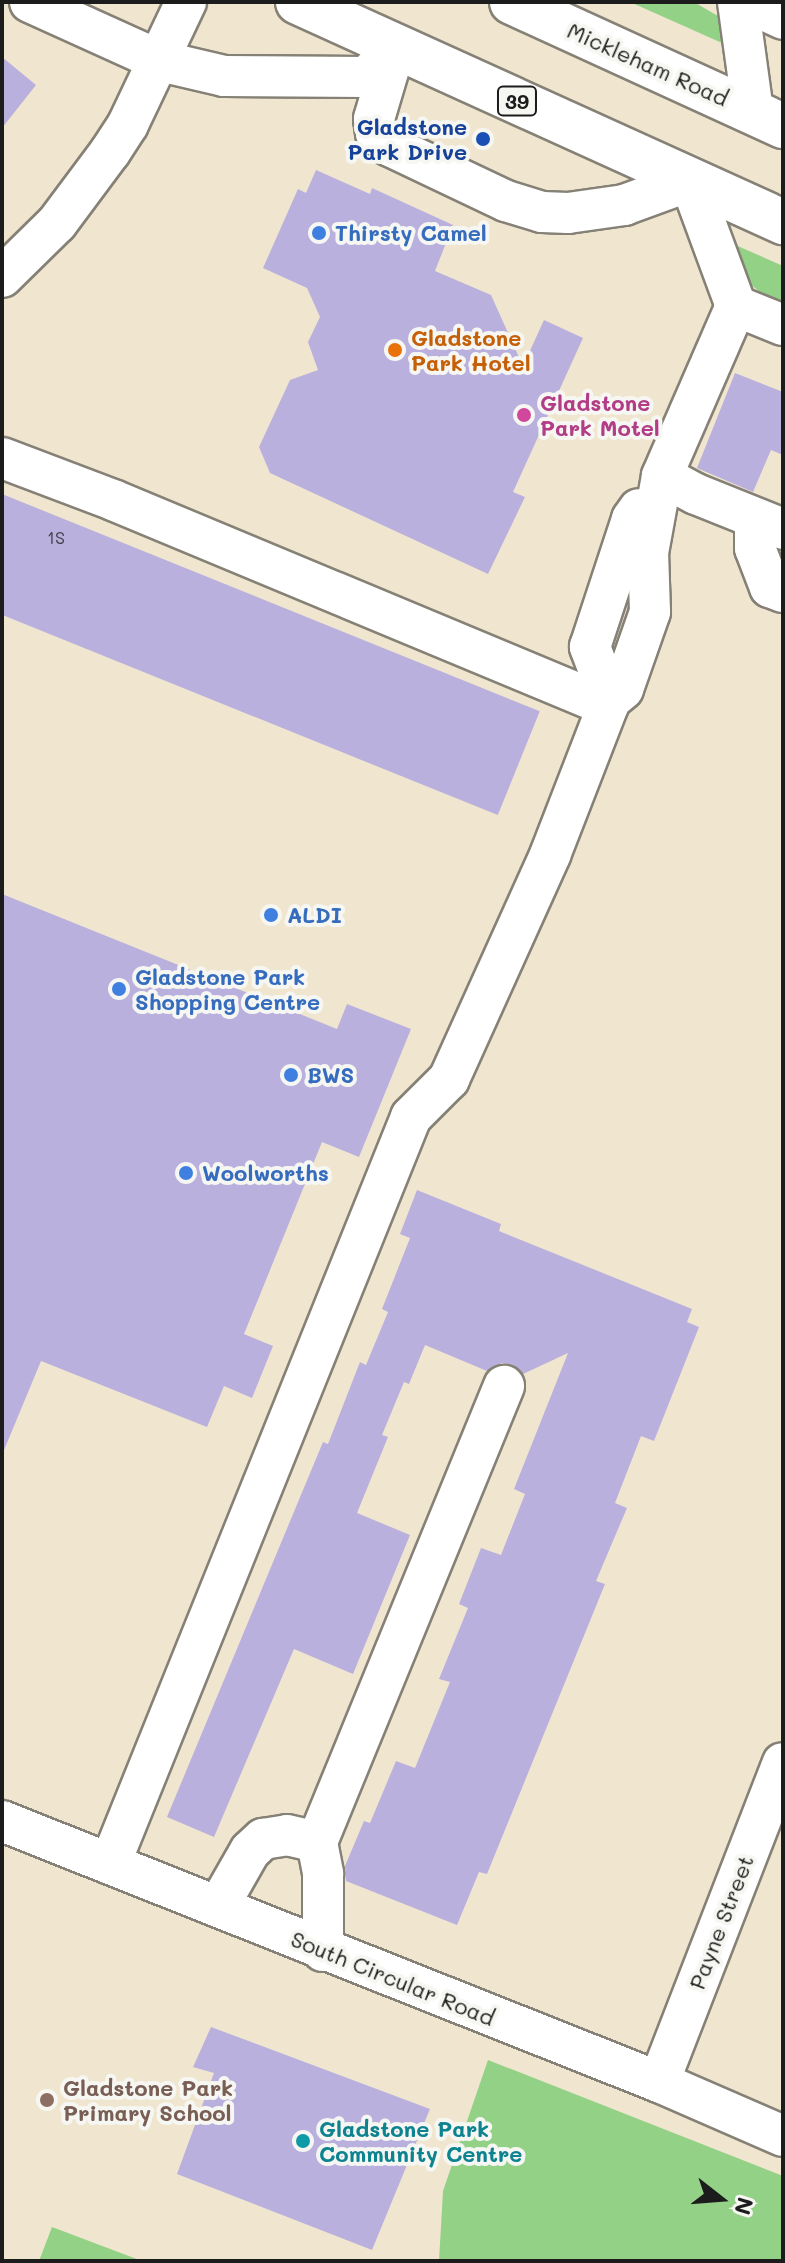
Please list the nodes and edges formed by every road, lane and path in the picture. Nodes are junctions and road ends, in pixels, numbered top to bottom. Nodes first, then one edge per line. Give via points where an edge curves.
1 (30, 2) edge
2 (186, 2) edge
3 (298, 2) edge
4 (512, 2) edge
5 (738, 2) edge
6 (747, 2) edge
7 (783, 19) edge
8 (396, 45) junction
9 (160, 61) junction
10 (768, 119) edge
11 (690, 181) junction
12 (783, 222) edge
13 (2, 277) edge
14 (736, 306) junction
15 (783, 325) edge
16 (3, 453) edge
17 (662, 476) junction
18 (769, 524) edge
19 (783, 592) edge
20 (609, 703) junction
21 (504, 1386) dead end
22 (783, 1763) edge
23 (2, 1821) edge
24 (317, 1842) junction
25 (110, 1864) junction
26 (218, 1907) junction
27 (323, 1951) junction
28 (659, 2082) junction
29 (783, 2136) edge

1 - 9 street
2 - 9 street
3 - 8 main road, 39
4 - 10 main road, Mickleham Road
5 - 10 street
6 - 7 street
8 - 9 street via 367,77 224,76
8 - 11 main road, 39
8 - 11 street via 374,124 378,136 397,151 520,207 554,213 624,205
9 - 13 street via 128,124 83,190
11 - 12 main road, 39
11 - 14 street
14 - 15 street
14 - 17 street
16 - 20 street
17 - 18 street
17 - 20 street via 632,519 590,647
18 - 19 street via 755,548 770,587
20 - 25 street via 550,855 449,1079 411,1117
21 - 24 street
22 - 28 street, Payne Street
23 - 25 street, South Circular Road
24 - 26 street via 287,1835 263,1839 250,1851
24 - 27 street via 323,1874
25 - 26 street, South Circular Road
26 - 27 street, South Circular Road
27 - 28 street, South Circular Road
28 - 29 street, South Circular Road

